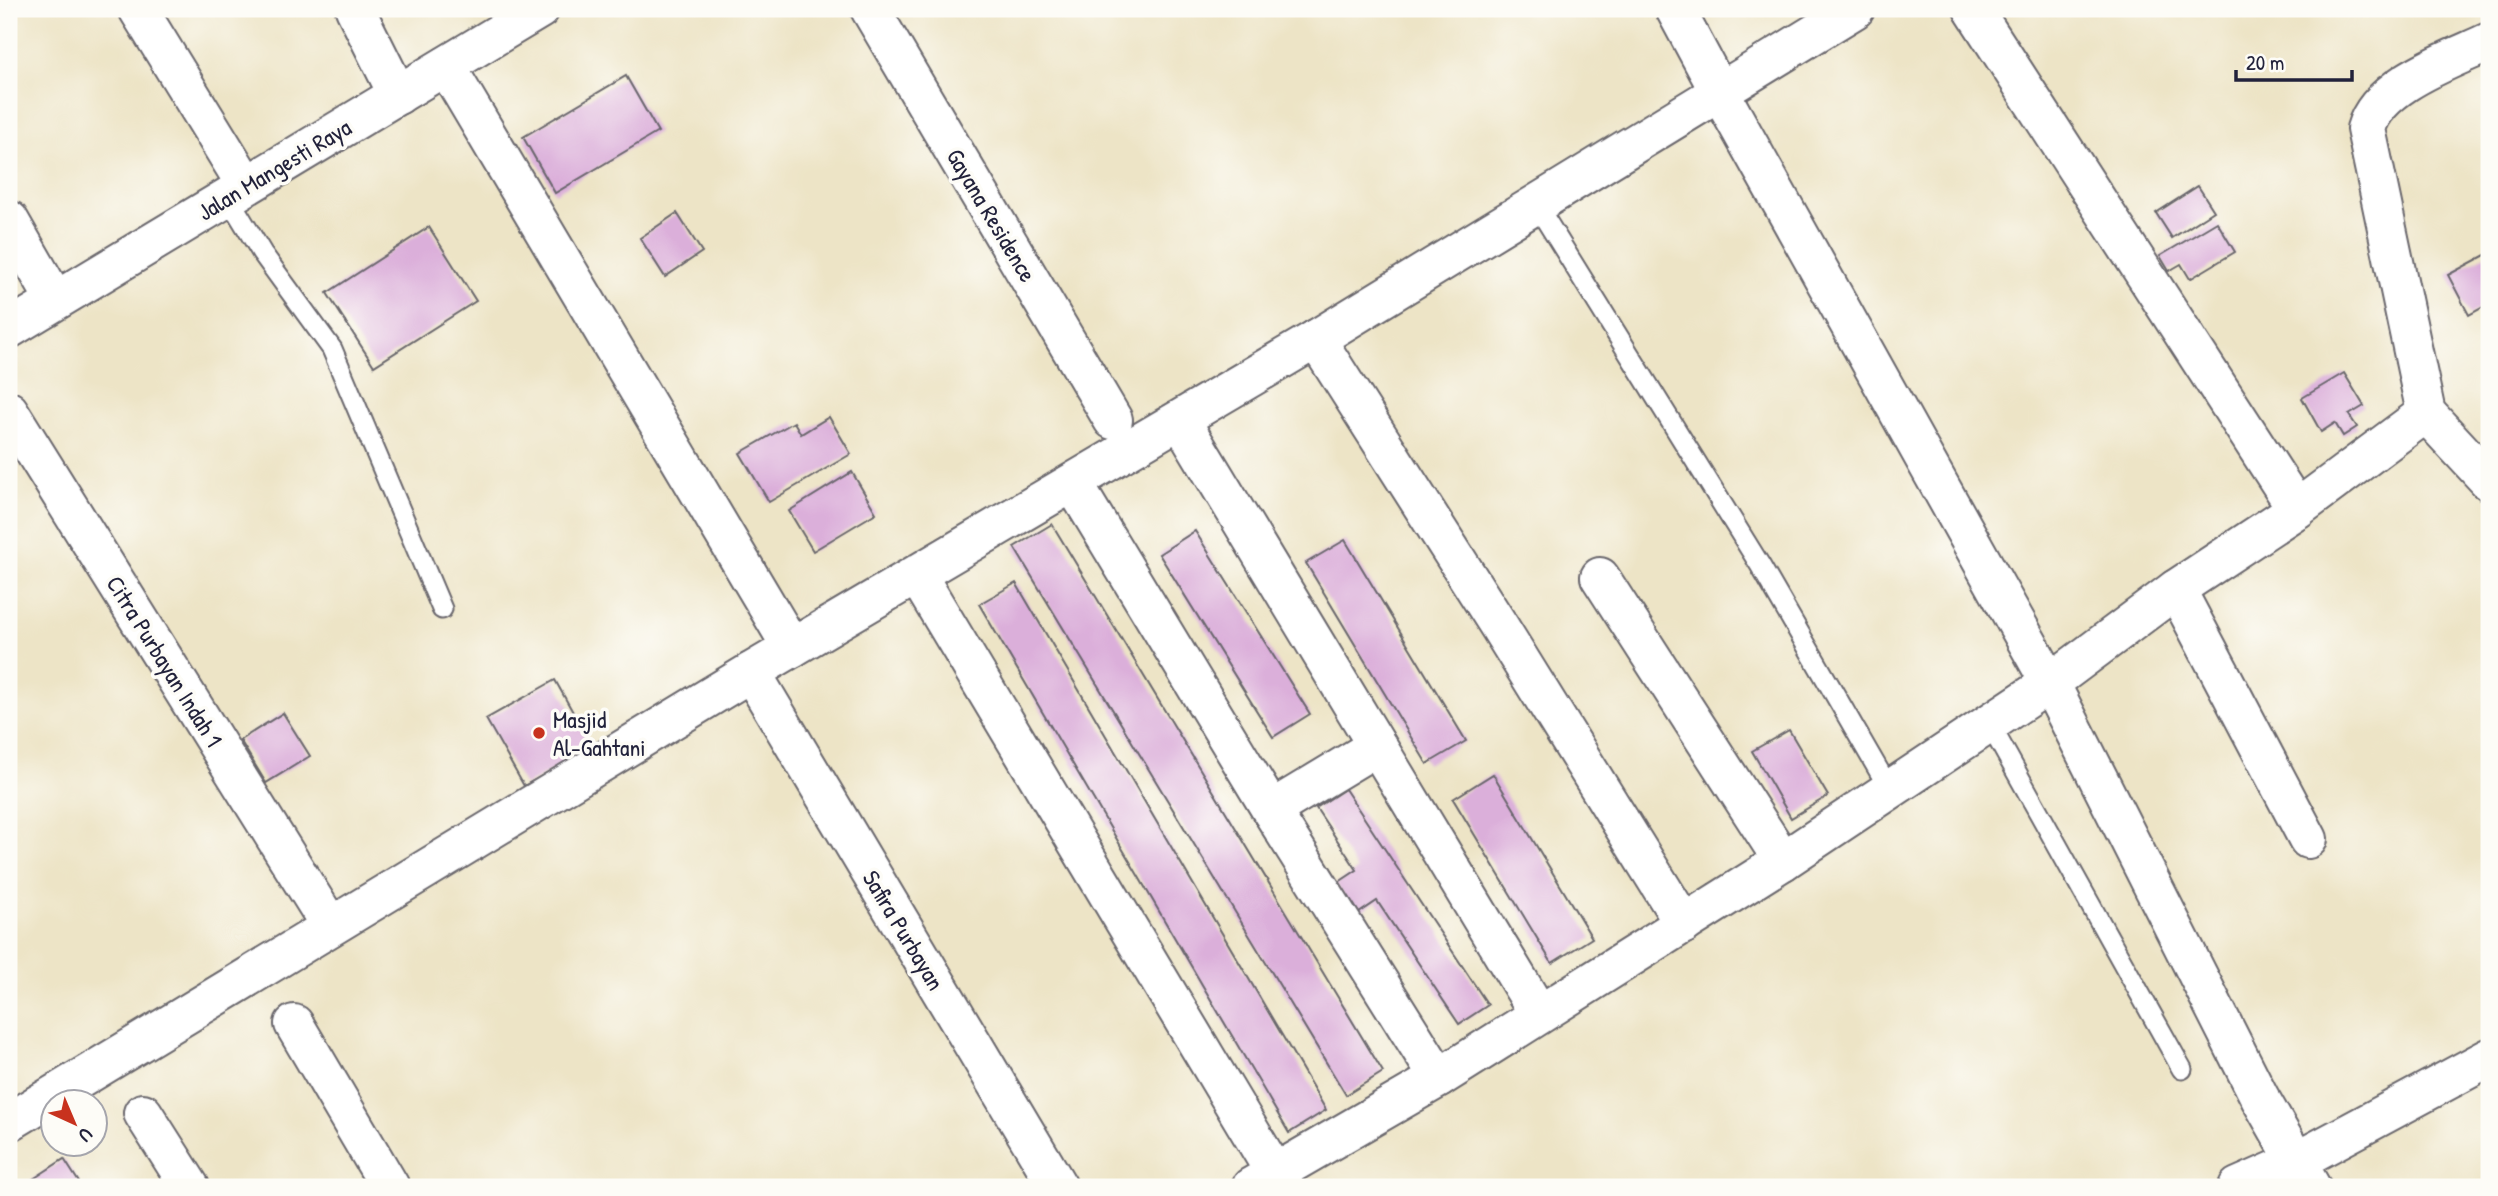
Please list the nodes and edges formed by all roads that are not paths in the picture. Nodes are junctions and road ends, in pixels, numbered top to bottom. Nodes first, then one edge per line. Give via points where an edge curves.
1 (138, 9) edge
2 (355, 9) edge
3 (540, 9) edge
4 (870, 9) edge
5 (1675, 9) edge
6 (1855, 9) edge
7 (1973, 9) edge
8 (2489, 42) edge
9 (446, 66) junction
10 (1718, 91) junction
11 (398, 95) junction
12 (237, 191) junction
13 (1536, 204) junction
14 (9, 220) edge
15 (55, 300) junction
16 (9, 329) edge
17 (1316, 339) junction
18 (9, 411) edge
19 (2426, 413) junction
20 (1113, 421) dead end
21 (1181, 421) junction
22 (2489, 481) edge
23 (1073, 483) junction
24 (2297, 509) junction
25 (917, 576) junction
26 (1600, 577) dead end
27 (2176, 589) junction
28 (442, 609) dead end
29 (792, 648) junction
30 (751, 672) junction
31 (2050, 683) junction
32 (1989, 723) junction
33 (1377, 746) junction
34 (1890, 790) junction
35 (1271, 810) junction
36 (2308, 839) dead end
37 (1783, 861) junction
38 (321, 911) dead end
39 (1684, 924) junction
40 (1539, 1014) junction
41 (294, 1024) dead end
42 (2489, 1058) edge
43 (2182, 1069) dead end
44 (1438, 1078) junction
45 (143, 1113) dead end
46 (9, 1122) edge
47 (2300, 1167) edge
48 (1263, 1180) edge
49 (190, 1187) edge
50 (390, 1187) edge
51 (1058, 1187) edge
52 (2238, 1187) edge

1 - 12 street
2 - 11 street
3 - 9 street, Jalan Mangesti Raya
4 - 20 street, Gayana Residence
5 - 10 street
6 - 10 street
7 - 24 street
8 - 19 street via 2403,85 2375,108 2366,129
9 - 11 street, Jalan Mangesti Raya
9 - 29 street
10 - 13 street
10 - 31 street
11 - 12 street, Jalan Mangesti Raya
12 - 15 street, Jalan Mangesti Raya
12 - 28 lane via 262,253 332,349
13 - 17 street
13 - 34 lane via 1760,565
14 - 15 street
15 - 16 street, Jalan Mangesti Raya
17 - 21 street
17 - 39 street
18 - 38 street, Citra Purbayan Indah 1
19 - 22 street
19 - 24 street
21 - 23 street
21 - 33 street
23 - 25 street
23 - 35 street
24 - 27 street
25 - 29 street
25 - 48 street
26 - 37 street
27 - 31 street
27 - 36 street
29 - 30 street
30 - 46 street
30 - 51 street, Safira Purbayan
31 - 32 street
31 - 47 street via 2260,1098
32 - 34 street
32 - 43 lane
33 - 35 street
33 - 40 street
34 - 37 street
35 - 44 street
37 - 39 street
39 - 40 street
40 - 44 street
41 - 50 street
42 - 47 street
44 - 48 street
45 - 49 street
47 - 52 street

